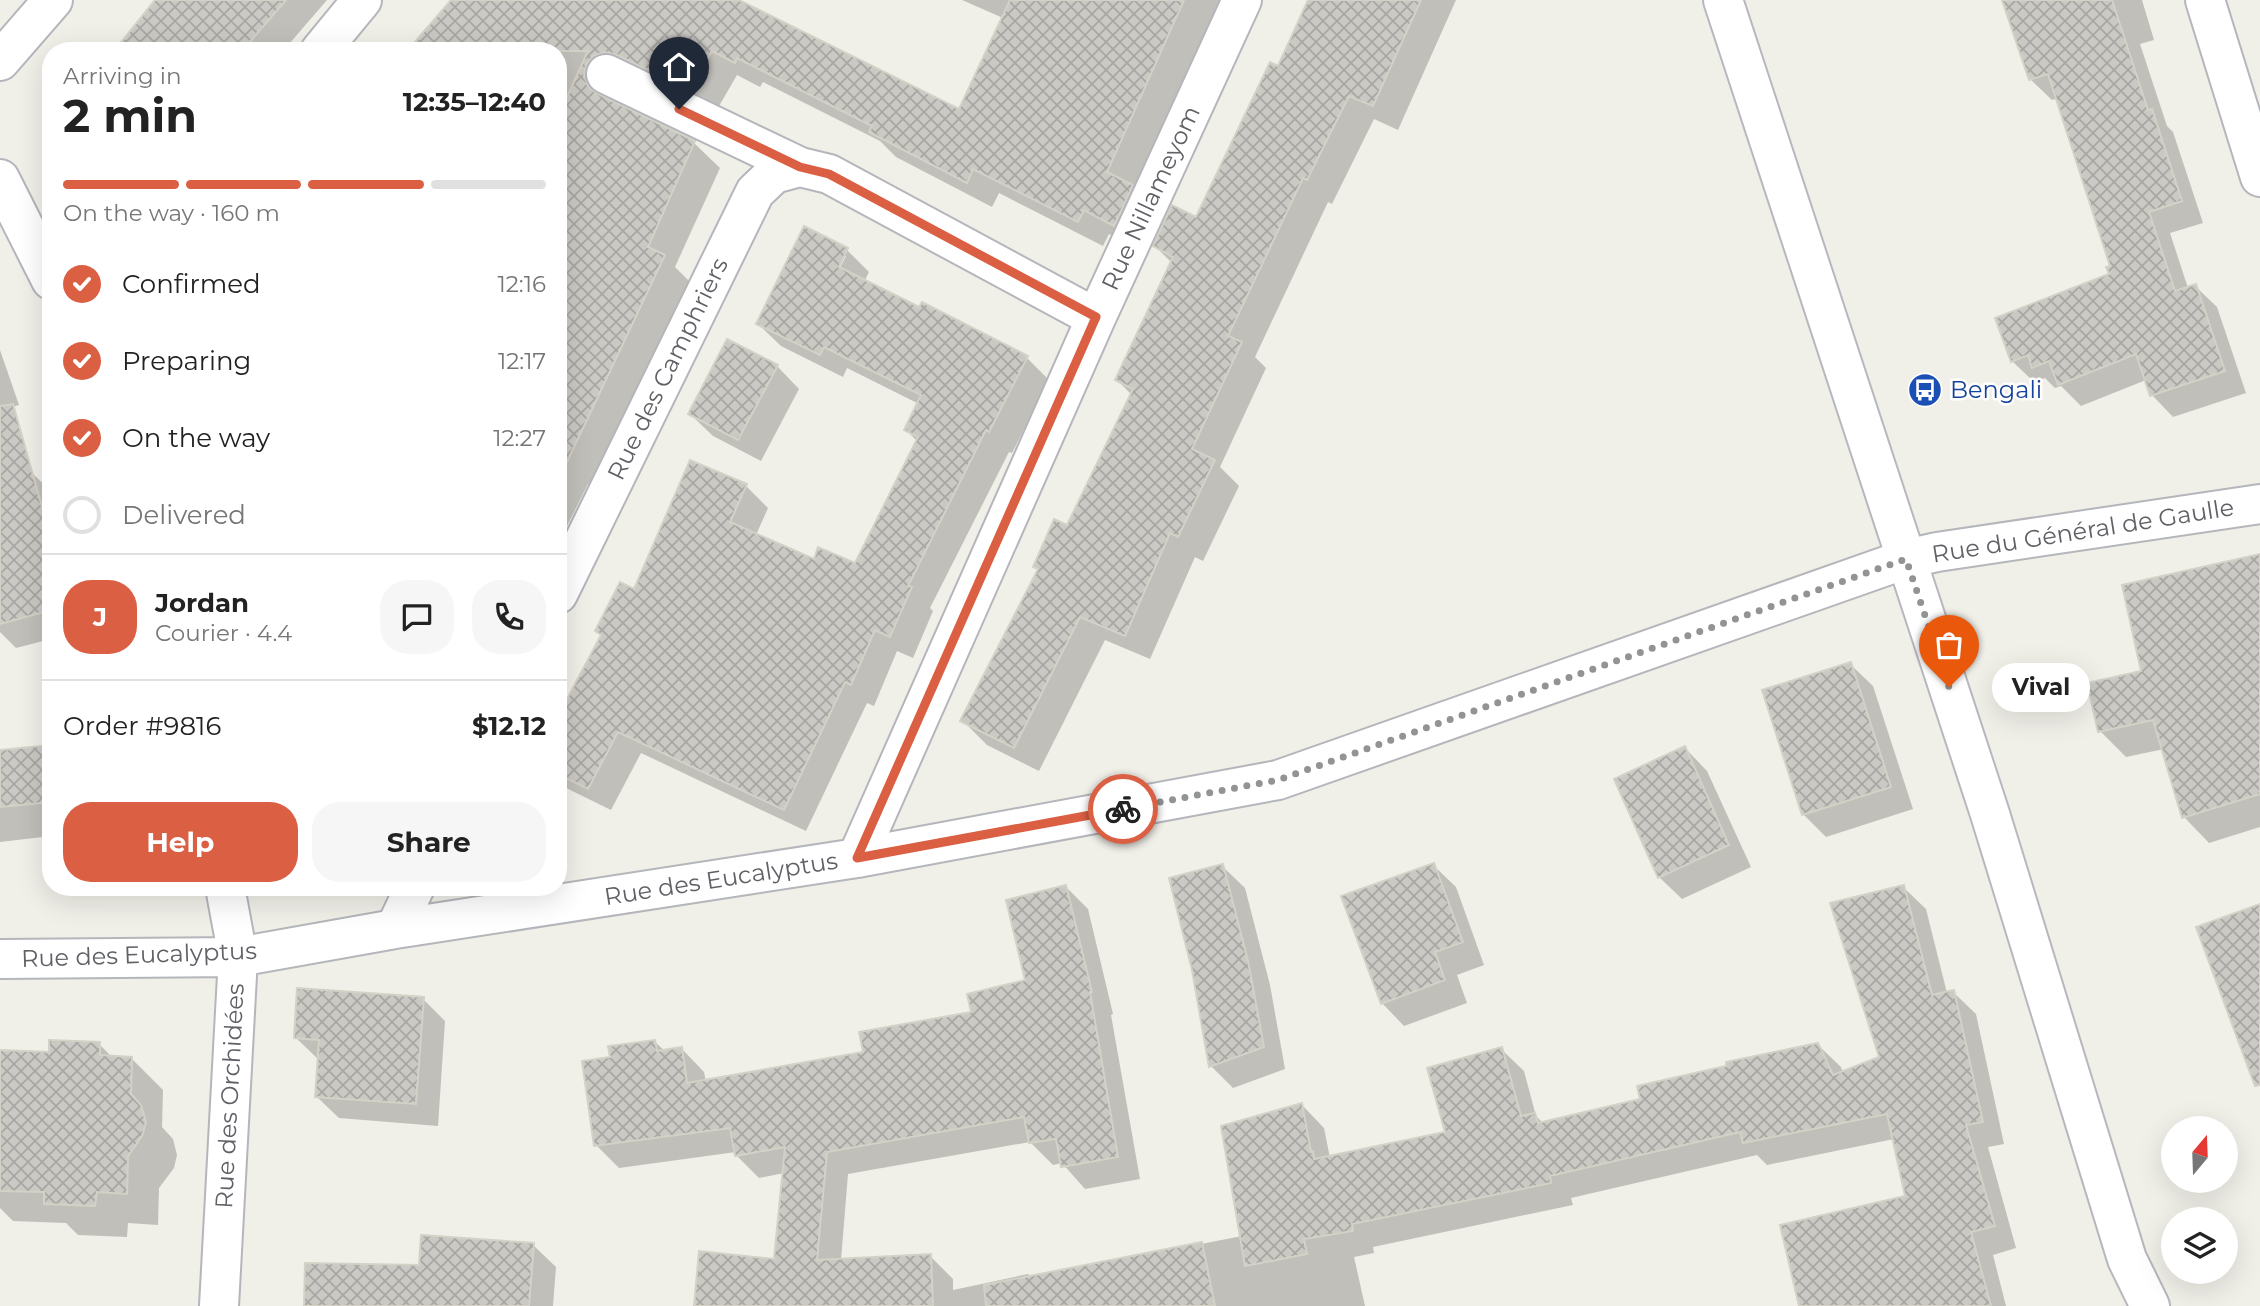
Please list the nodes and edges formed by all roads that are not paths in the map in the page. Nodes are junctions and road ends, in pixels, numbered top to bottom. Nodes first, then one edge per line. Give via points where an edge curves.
1 (53, 0) edge
2 (362, 0) edge
3 (1242, 0) edge
4 (1723, 0) edge
5 (2205, 0) edge
6 (327, 42) edge
7 (0, 61) edge
8 (607, 74) dead end
9 (800, 167) junction
10 (2260, 177) edge
11 (0, 179) edge
12 (42, 262) edge
13 (1096, 317) junction
14 (2260, 504) edge
15 (1906, 559) junction
16 (567, 576) edge
17 (857, 858) junction
18 (227, 896) edge
19 (411, 896) edge
20 (395, 929) junction
21 (238, 957) junction
22 (0, 959) edge
23 (219, 1306) edge
24 (2150, 1306) edge

1 - 7 street
2 - 6 street
3 - 13 street, Rue Nillameyom
4 - 15 street
5 - 10 street
8 - 9 street
9 - 13 street via 829,174
9 - 16 street, Rue des Camphriers via 774,174 755,192
11 - 12 street
13 - 17 street, Rue Nillameyom
14 - 15 street, Rue du Général de Gaulle
15 - 17 street, Rue des Eucalyptus via 1278,780
15 - 24 street via 2127,1259
17 - 20 street, Rue des Eucalyptus
18 - 21 street, Rue des Orchidées
19 - 20 street
20 - 21 street, Rue des Eucalyptus
21 - 22 street, Rue des Eucalyptus
21 - 23 street, Rue des Orchidées

